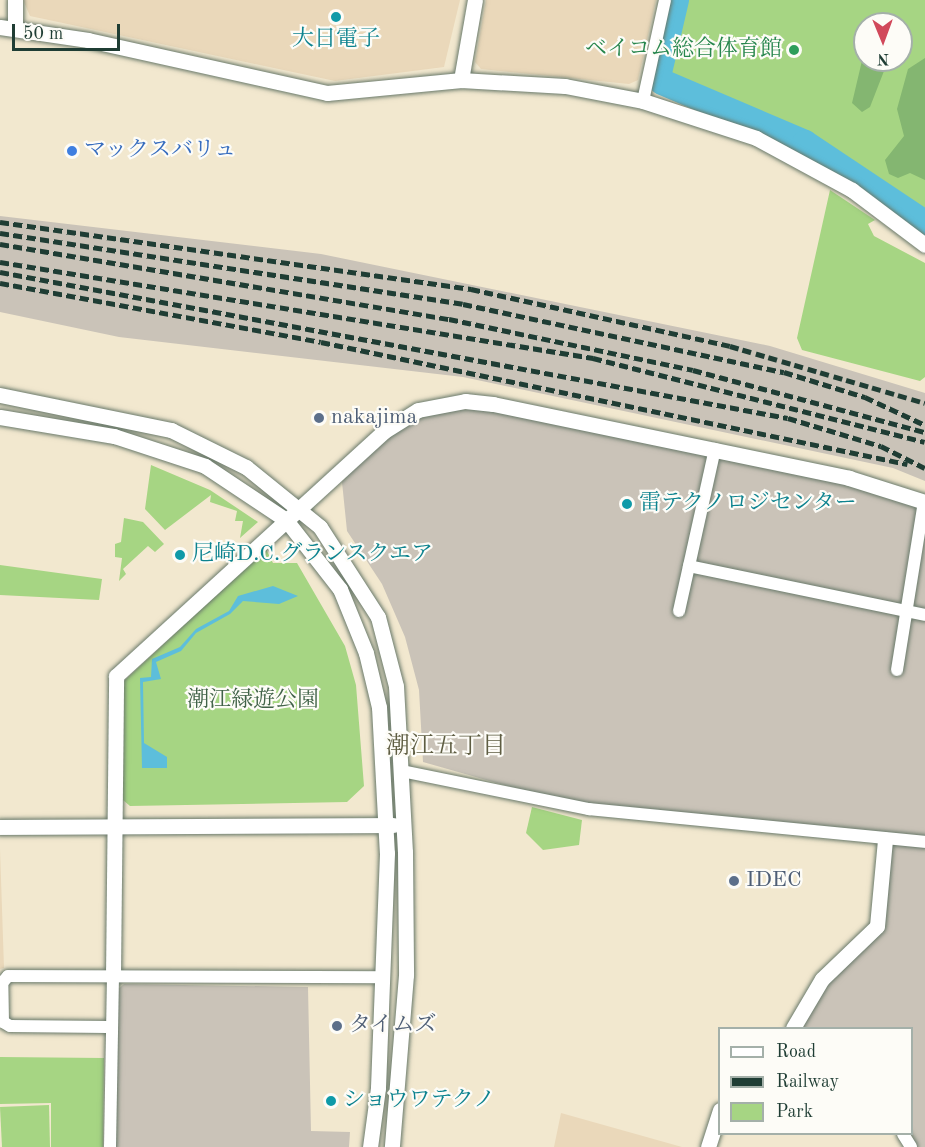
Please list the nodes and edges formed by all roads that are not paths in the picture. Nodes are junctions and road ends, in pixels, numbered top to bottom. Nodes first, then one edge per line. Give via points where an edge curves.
1 (15, 0) edge
2 (475, 0) edge
3 (665, 0) edge
4 (8, 28) edge
5 (461, 80) junction
6 (642, 101) junction
7 (925, 245) edge
8 (0, 396) edge
9 (0, 417) edge
10 (715, 449) junction
11 (925, 502) edge
12 (301, 507) junction
13 (286, 520) junction
14 (689, 566) junction
15 (679, 611) dead end
16 (907, 611) junction
17 (925, 615) edge
18 (897, 670) dead end
19 (402, 771) junction
20 (385, 825) junction
21 (405, 825) junction
22 (115, 826) junction
23 (0, 827) edge
24 (885, 839) junction
25 (925, 842) edge
26 (113, 976) junction
27 (384, 977) junction
28 (108, 1027) junction
29 (795, 1027) edge
30 (718, 1116) edge
31 (110, 1147) edge
32 (370, 1147) edge
33 (392, 1147) edge
34 (708, 1147) edge

1 - 4 street
2 - 5 street
3 - 6 street
4 - 5 street via 327,93
5 - 6 street via 565,87
6 - 7 street via 756,138 852,190
8 - 12 street via 171,430 246,467
9 - 13 street via 164,450 236,483
10 - 11 street via 881,485
10 - 12 street via 493,404 443,403 418,410 383,432
10 - 14 street
11 - 16 street
12 - 13 street
12 - 19 street via 360,582 378,617 396,686
13 - 20 street via 340,589 366,653 379,707
13 - 22 street via 116,676
14 - 15 street
14 - 16 street
16 - 17 street
16 - 18 street
19 - 21 street
19 - 24 street via 589,809
20 - 21 street
20 - 22 street
20 - 27 street
21 - 33 street via 406,975
22 - 23 street
22 - 26 street
24 - 25 street
24 - 29 street via 877,926 822,979
26 - 27 street
26 - 28 street
26 - 28 street via 8,976 2,983 3,1022 10,1026
27 - 32 street
28 - 31 street
30 - 34 street

